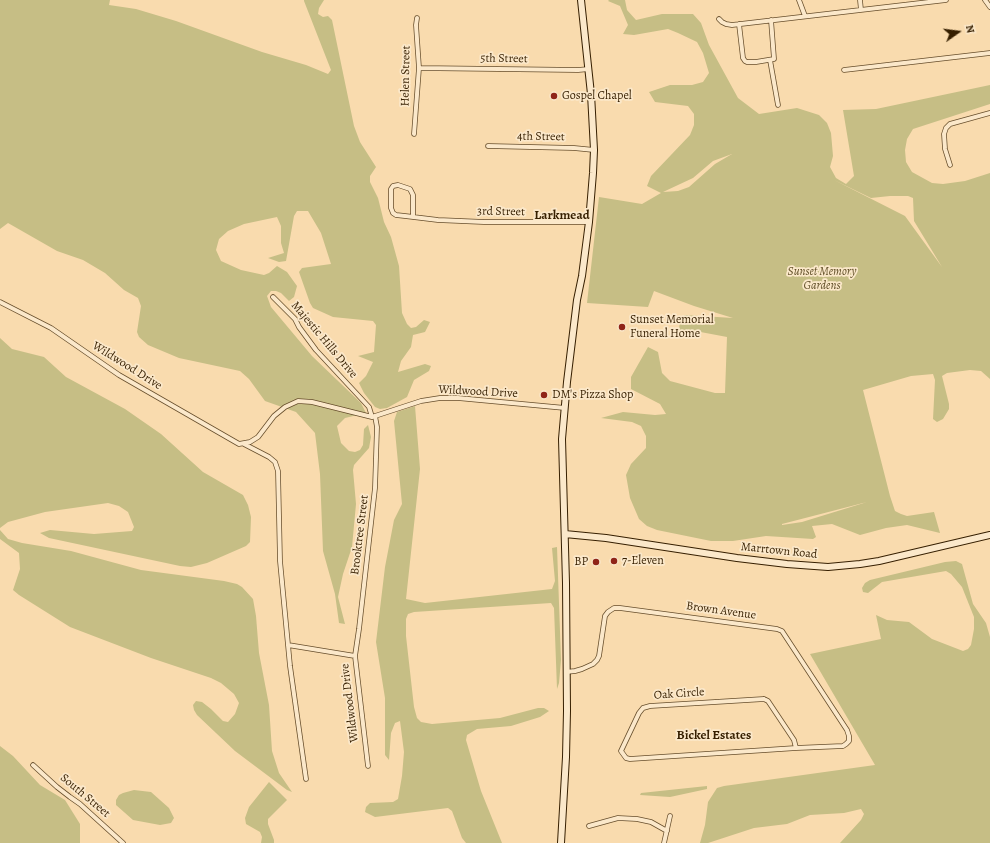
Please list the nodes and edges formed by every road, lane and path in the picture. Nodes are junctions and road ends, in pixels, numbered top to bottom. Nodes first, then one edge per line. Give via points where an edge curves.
1 (581, 0) edge
2 (799, 0) edge
3 (860, 0) edge
4 (946, 0) edge
5 (985, 0) edge
6 (910, 2) edge
7 (990, 7) edge
8 (861, 10) junction
9 (805, 16) junction
10 (417, 18) dead end
11 (719, 18) dead end
12 (771, 20) junction
13 (739, 24) junction
14 (990, 53) edge
15 (770, 60) junction
16 (419, 68) junction
17 (589, 69) junction
18 (844, 70) dead end
19 (778, 105) dead end
20 (990, 113) edge
21 (414, 134) dead end
22 (488, 146) dead end
23 (594, 150) junction
24 (950, 166) dead end
25 (413, 217) junction
26 (589, 222) junction
27 (273, 297) dead end
28 (0, 302) edge
29 (565, 408) junction
30 (373, 416) junction
31 (244, 444) junction
32 (564, 534) junction
33 (990, 535) edge
34 (288, 645) junction
35 (355, 656) junction
36 (566, 672) junction
37 (846, 744) joint
38 (796, 748) junction
39 (33, 765) dead end
40 (368, 766) dead end
41 (306, 779) dead end
42 (670, 816) dead end
43 (589, 826) dead end
44 (667, 831) junction
45 (123, 843) edge
46 (561, 843) edge
47 (664, 843) edge

1 - 17 main road
2 - 9 street
3 - 8 street
4 - 6 street
5 - 7 street
6 - 8 street
8 - 9 street
9 - 12 street
10 - 16 street, Helen Street
11 - 13 street via 726,24
12 - 13 street
12 - 15 street via 774,59
13 - 15 street via 744,61
14 - 18 street
15 - 19 street
16 - 17 street, 5th Street
16 - 21 street, Helen Street
17 - 23 main road
20 - 24 street via 950,124 946,128 945,149
22 - 23 street, 4th Street
23 - 26 main road
25 - 25 street, 3rd Street via 393,213 392,186 410,189 413,195
25 - 26 street, 3rd Street via 484,222
26 - 29 main road
27 - 30 street, Majestic Hills Drive via 295,319 316,350 370,407
28 - 31 street, Wildwood Drive via 51,328 119,375
29 - 30 street, Wildwood Drive via 440,398 421,401
29 - 32 main road via 562,439
30 - 31 street via 298,401 285,407 274,416 258,437
30 - 35 street, Brooktree Street via 377,427 376,488
31 - 34 street, Wildwood Drive via 269,456 275,462 278,471 280,561
32 - 33 main road, Marrtown Road via 787,564 828,567 879,561
32 - 36 main road
34 - 35 street, Wildwood Drive
34 - 41 street, Wildwood Drive
35 - 40 street, Wildwood Drive
36 - 37 street, Brown Avenue via 582,669 597,660 605,616 614,608 777,629 782,631 846,730 849,736
36 - 46 main road via 566,753
37 - 38 street, Oak Circle
38 - 38 street, Oak Circle via 794,740 768,701 764,699 643,708 622,751 626,758 630,759
39 - 45 street, South Street
42 - 44 street
43 - 44 street via 618,818 637,819 651,822
44 - 47 street

